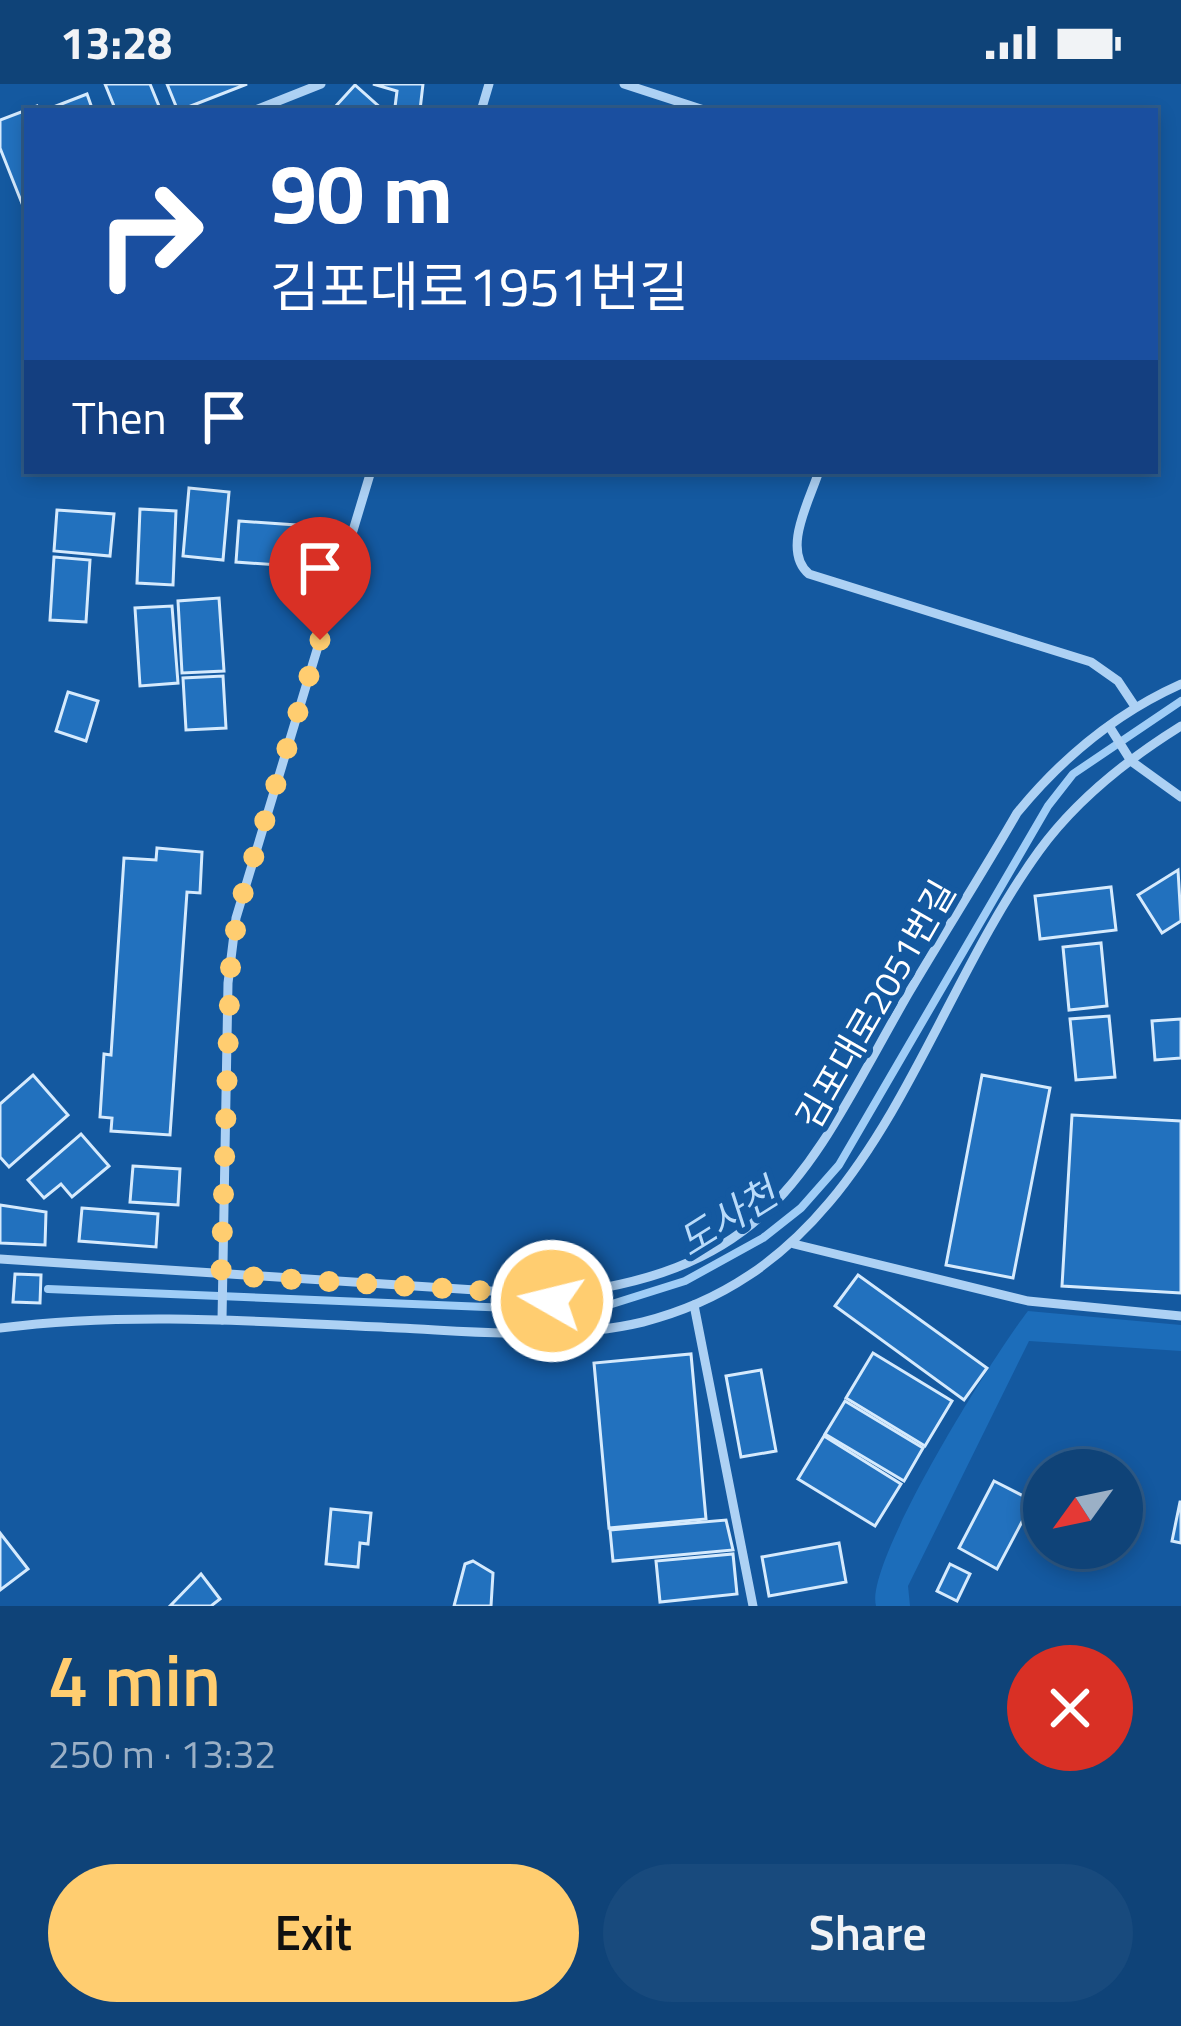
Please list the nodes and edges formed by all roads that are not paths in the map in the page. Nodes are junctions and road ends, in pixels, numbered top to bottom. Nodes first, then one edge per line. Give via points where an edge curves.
1 (321, 84) edge
2 (624, 84) edge
3 (261, 108) edge
4 (698, 108) edge
5 (370, 474) edge
6 (818, 474) edge
7 (1181, 684) edge
8 (1134, 705) junction
9 (1181, 726) edge
10 (1110, 729) junction
11 (1128, 756) junction
12 (1181, 797) edge
13 (794, 1244) junction
14 (0, 1259) edge
15 (222, 1280) junction
16 (552, 1298) junction
17 (694, 1305) junction
18 (222, 1316) junction
19 (1181, 1316) edge
20 (0, 1328) edge
21 (554, 1330) junction
22 (753, 1606) edge

1 - 3 lane
2 - 4 lane
5 - 15 lane via 236,918
6 - 8 lane via 795,547 808,574 1091,662
7 - 8 lane, 김포대로2051번길
8 - 10 lane, 김포대로2051번길
9 - 11 lane
10 - 11 lane
10 - 16 lane, 김포대로2051번길 via 1049,773 1017,813 824,1147 787,1196 745,1231 662,1272
11 - 12 lane
11 - 13 lane via 1038,852 884,1124
13 - 17 lane
13 - 19 lane via 1028,1301
14 - 15 lane, 김포대로2051번길
15 - 16 lane, 김포대로2051번길
15 - 18 lane
16 - 21 lane
17 - 21 lane via 643,1322
17 - 22 lane
18 - 20 lane
18 - 21 lane

